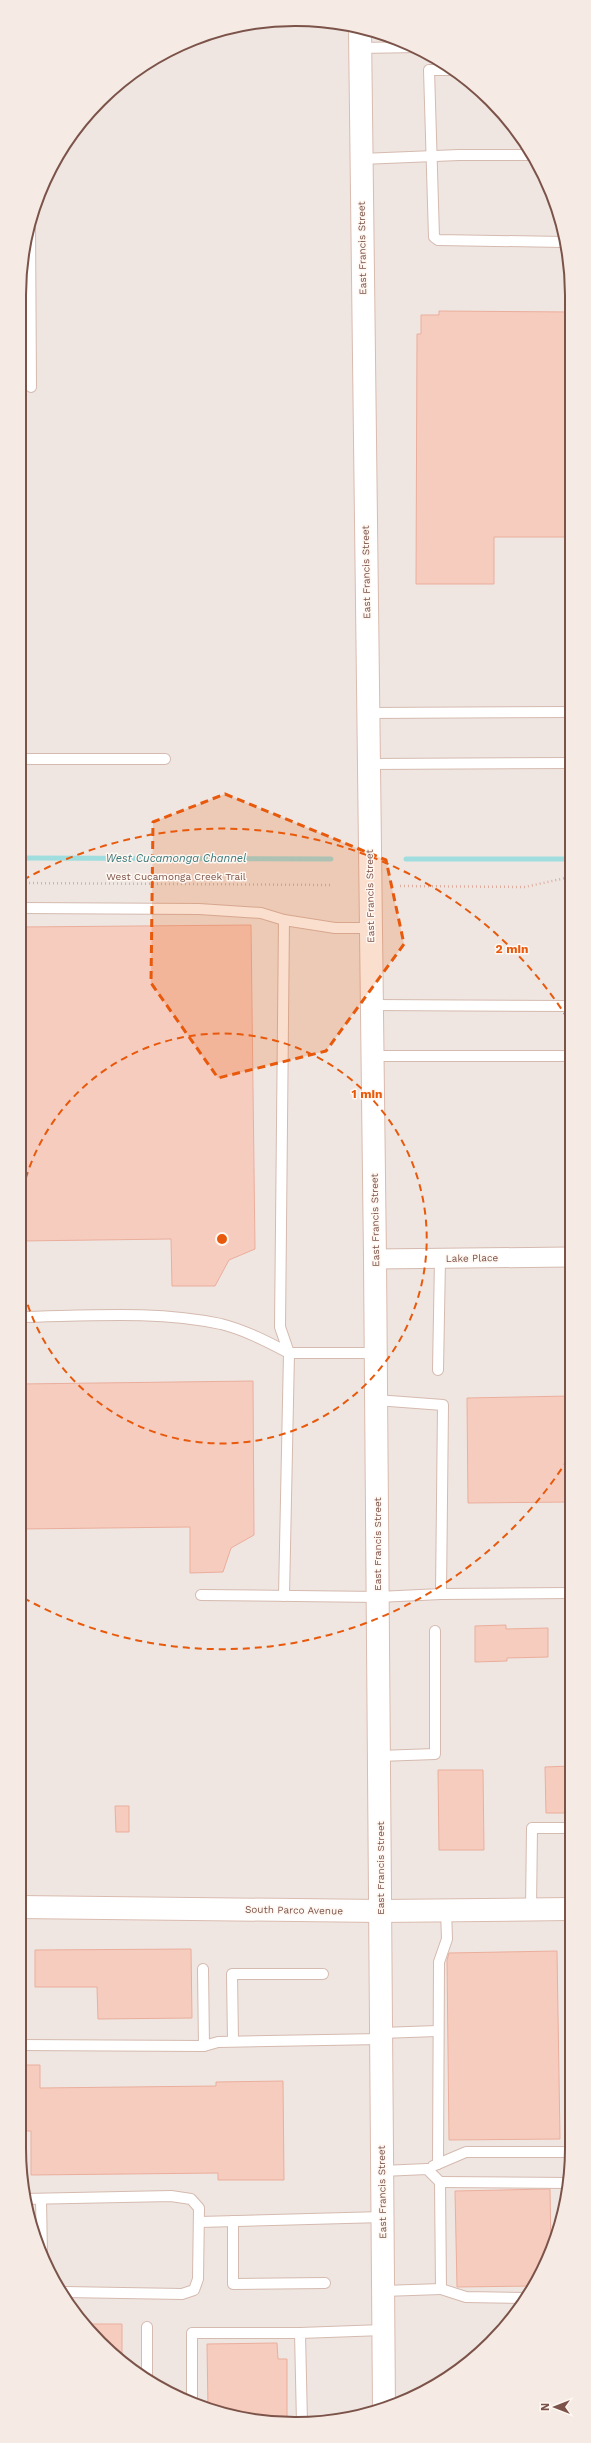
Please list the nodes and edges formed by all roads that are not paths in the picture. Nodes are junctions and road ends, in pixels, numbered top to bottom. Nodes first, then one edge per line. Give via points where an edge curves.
1 (360, 39) edge
2 (391, 44) edge
3 (443, 70) edge
4 (525, 154) edge
5 (433, 156) junction
6 (361, 159) junction
7 (560, 242) edge
8 (30, 248) edge
9 (31, 387) dead end
10 (565, 712) edge
11 (368, 713) junction
12 (26, 759) edge
13 (165, 759) dead end
14 (565, 763) edge
15 (369, 764) junction
16 (26, 908) edge
17 (284, 920) junction
18 (371, 928) junction
19 (372, 1005) junction
20 (565, 1006) edge
21 (373, 1056) junction
22 (565, 1056) edge
23 (565, 1257) edge
24 (440, 1259) junction
25 (375, 1260) junction
26 (26, 1316) edge
27 (289, 1353) junction
28 (376, 1353) junction
29 (438, 1370) dead end
30 (376, 1400) junction
31 (565, 1593) edge
32 (441, 1594) junction
33 (201, 1595) dead end
34 (284, 1596) junction
35 (378, 1597) junction
36 (435, 1631) dead end
37 (379, 1756) junction
38 (565, 1828) edge
39 (26, 1907) edge
40 (531, 1909) junction
41 (565, 1909) edge
42 (380, 1910) junction
43 (446, 1910) junction
44 (203, 1968) dead end
45 (322, 1974) dead end
46 (438, 2031) junction
47 (381, 2036) junction
48 (233, 2042) junction
49 (26, 2045) edge
50 (204, 2046) junction
51 (565, 2152) edge
52 (438, 2164) junction
53 (427, 2169) junction
54 (382, 2171) junction
55 (440, 2182) junction
56 (563, 2183) edge
57 (31, 2199) edge
58 (41, 2199) junction
59 (382, 2217) junction
60 (233, 2221) junction
61 (199, 2222) junction
62 (42, 2238) edge
63 (325, 2283) dead end
64 (441, 2289) junction
65 (383, 2291) junction
66 (68, 2292) edge
67 (519, 2298) edge
68 (147, 2327) dead end
69 (383, 2330) junction
70 (300, 2333) junction
71 (147, 2373) edge
72 (192, 2396) edge
73 (384, 2402) edge
74 (302, 2417) edge

1 - 2 lane
1 - 6 street, East Francis Street
3 - 5 lane via 429,70
4 - 5 lane
5 - 6 lane
5 - 7 lane via 434,237 438,240
6 - 11 street, East Francis Street
8 - 9 lane
10 - 11 lane
11 - 15 street, East Francis Street
12 - 13 lane
14 - 15 lane
15 - 18 street, East Francis Street
16 - 17 lane via 199,909 261,913
17 - 18 lane via 335,928
17 - 27 lane via 280,1327
18 - 19 street, East Francis Street
19 - 20 lane
19 - 21 street, East Francis Street
21 - 22 lane
21 - 25 street, East Francis Street
23 - 24 street, Lake Place
24 - 25 street, Lake Place
24 - 29 lane
25 - 28 street, East Francis Street
26 - 27 lane via 168,1316 222,1325
27 - 28 lane
27 - 34 lane
28 - 30 street, East Francis Street
30 - 32 lane via 443,1405
30 - 35 street, East Francis Street
31 - 32 lane
32 - 35 lane
33 - 34 lane
34 - 35 lane
35 - 37 street, East Francis Street
36 - 37 lane via 435,1754
37 - 42 street, East Francis Street
38 - 40 lane via 532,1828
39 - 42 street, South Parco Avenue
40 - 41 street, South Parco Avenue
40 - 43 street, South Parco Avenue
42 - 43 street, South Parco Avenue
42 - 47 street, East Francis Street
43 - 46 lane via 447,1939 439,1962
44 - 50 lane
45 - 48 lane via 232,1974
46 - 47 lane
46 - 52 lane
47 - 48 lane
47 - 54 street, East Francis Street
48 - 50 lane via 218,2042
49 - 50 lane
51 - 52 lane via 466,2152
52 - 53 lane
53 - 54 lane
53 - 55 lane
54 - 59 street, East Francis Street
55 - 56 lane
55 - 64 lane
57 - 58 lane
58 - 61 lane via 171,2196 191,2199 199,2208
58 - 62 lane
59 - 60 lane
59 - 65 street, East Francis Street
60 - 61 lane
60 - 63 lane via 233,2284
61 - 66 lane via 198,2280 194,2290 182,2294
64 - 65 lane
64 - 67 lane via 466,2297
65 - 69 street, East Francis Street
68 - 71 lane
69 - 70 lane
69 - 73 street, East Francis Street
70 - 72 lane via 192,2334
70 - 74 lane

